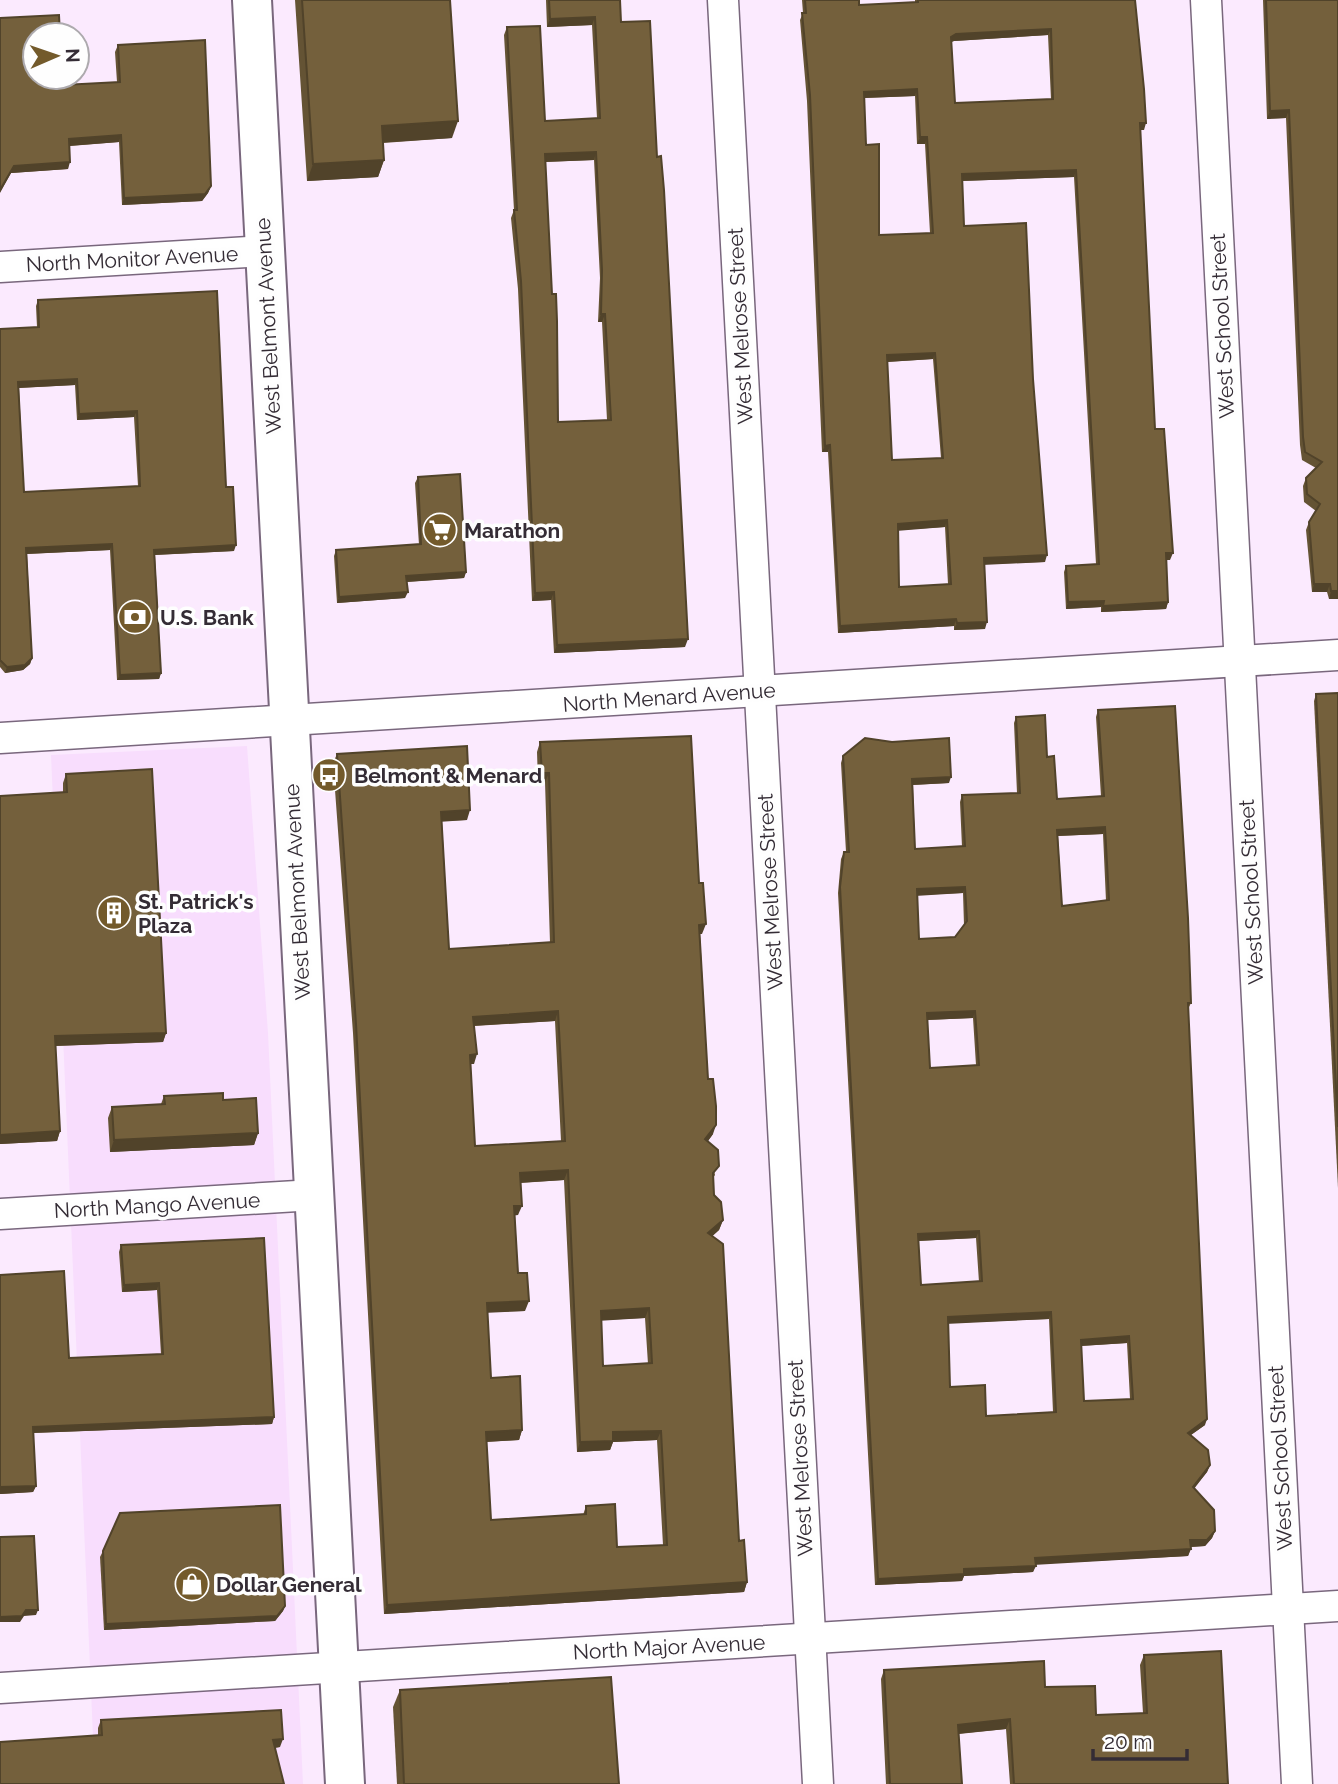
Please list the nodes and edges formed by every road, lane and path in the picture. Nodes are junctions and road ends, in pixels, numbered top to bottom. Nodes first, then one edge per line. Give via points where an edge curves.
1 (252, 0) edge
2 (723, 0) edge
3 (1206, 0) edge
4 (265, 251) junction
5 (0, 267) edge
6 (1338, 655) edge
7 (1240, 661) junction
8 (759, 691) junction
9 (288, 720) junction
10 (0, 738) edge
11 (314, 1195) junction
12 (0, 1214) edge
13 (1338, 1606) edge
14 (1288, 1609) junction
15 (810, 1638) junction
16 (339, 1667) junction
17 (0, 1688) edge
18 (345, 1784) edge
19 (818, 1784) edge
20 (1297, 1784) edge

1 - 4 main road, West Belmont Avenue
2 - 8 street, West Melrose Street
3 - 7 street, West School Street
4 - 5 street, North Monitor Avenue
4 - 9 main road, West Belmont Avenue
6 - 7 street, North Menard Avenue
7 - 8 street, North Menard Avenue
7 - 14 street, West School Street
8 - 9 street, North Menard Avenue
8 - 15 street, West Melrose Street
9 - 10 street, North Menard Avenue
9 - 11 main road, West Belmont Avenue
11 - 12 street, North Mango Avenue
11 - 16 main road, West Belmont Avenue
13 - 14 street, North Major Avenue
14 - 15 street, North Major Avenue
14 - 20 street, West School Street
15 - 16 street, North Major Avenue
15 - 19 street, West Melrose Street
16 - 17 street, North Major Avenue
16 - 18 main road, West Belmont Avenue

